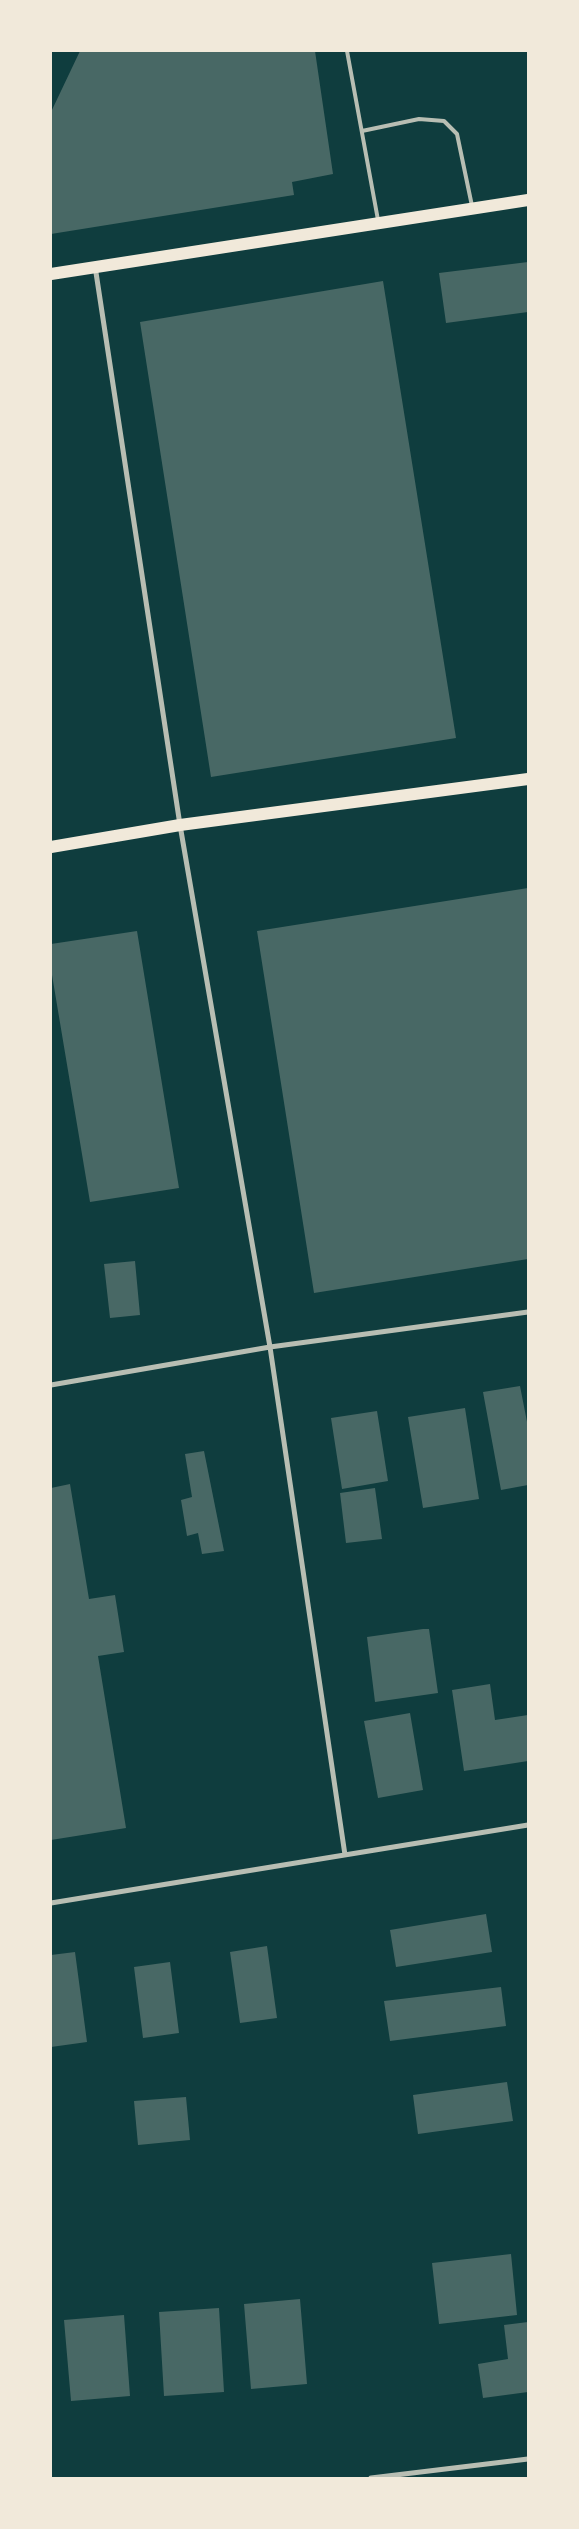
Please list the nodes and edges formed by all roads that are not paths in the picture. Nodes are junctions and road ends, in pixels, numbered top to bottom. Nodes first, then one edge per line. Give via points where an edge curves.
1 (347, 51) edge
2 (362, 131) junction
3 (528, 200) edge
4 (472, 208) junction
5 (379, 223) junction
6 (95, 266) junction
7 (51, 274) edge
8 (528, 780) edge
9 (180, 826) junction
10 (51, 847) edge
11 (528, 1312) edge
12 (270, 1347) junction
13 (51, 1385) edge
14 (528, 1825) edge
15 (345, 1855) junction
16 (51, 1903) edge
17 (528, 2459) edge
18 (371, 2478) edge

1 - 2 lane
2 - 4 lane via 420,119 444,121 457,134
2 - 5 lane
3 - 4 main road
4 - 5 main road
5 - 6 main road
6 - 7 main road
6 - 9 street
8 - 9 main road
9 - 10 main road
9 - 12 street
11 - 12 street
12 - 13 street
12 - 15 street
14 - 15 street
15 - 16 street
17 - 18 street

